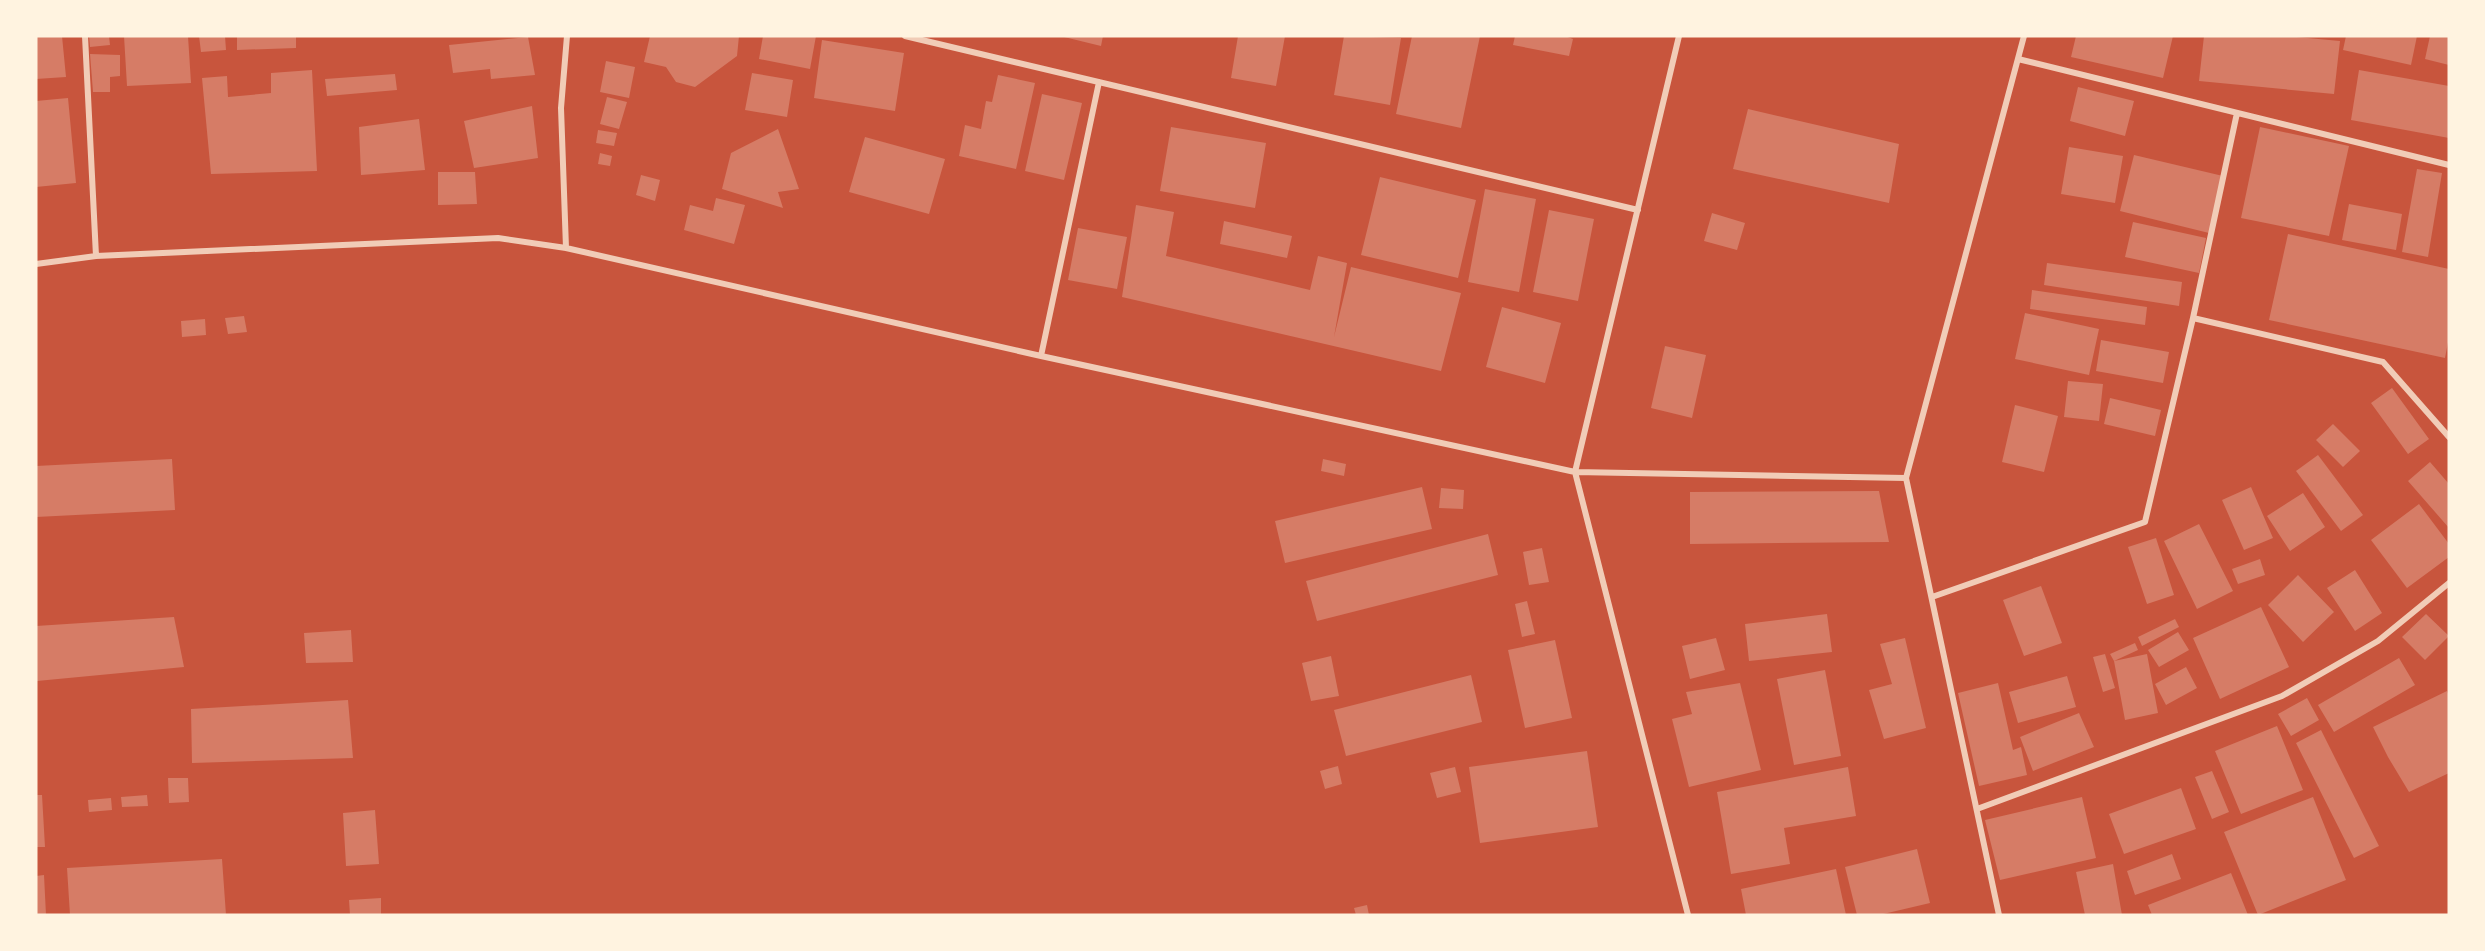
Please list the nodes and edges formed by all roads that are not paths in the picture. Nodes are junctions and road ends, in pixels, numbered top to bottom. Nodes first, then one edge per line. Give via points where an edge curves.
1 (85, 36) edge
2 (567, 36) edge
3 (905, 36) edge
4 (1679, 36) edge
5 (2024, 36) edge
6 (2019, 58) junction
7 (1099, 82) junction
8 (2238, 112) junction
9 (2449, 165) edge
10 (1638, 210) junction
11 (566, 248) junction
12 (96, 256) junction
13 (36, 264) edge
14 (2193, 318) junction
15 (1041, 356) junction
16 (2449, 437) edge
17 (1575, 472) junction
18 (1906, 478) junction
19 (2449, 583) edge
20 (1932, 597) junction
21 (1977, 808) junction
22 (1688, 915) edge
23 (2000, 915) edge

1 - 12 street
2 - 11 street via 561,108
3 - 7 street
4 - 10 street
5 - 6 street
6 - 8 street
6 - 18 street
7 - 10 street
7 - 15 street
8 - 9 street
8 - 14 street
10 - 17 street
11 - 12 street via 498,238
11 - 15 street
12 - 13 street
14 - 16 street via 2383,362
14 - 20 street via 2145,522
15 - 17 street
17 - 18 street
17 - 22 street
18 - 20 street
19 - 21 street via 2378,641 2282,696
20 - 21 street
21 - 23 street

